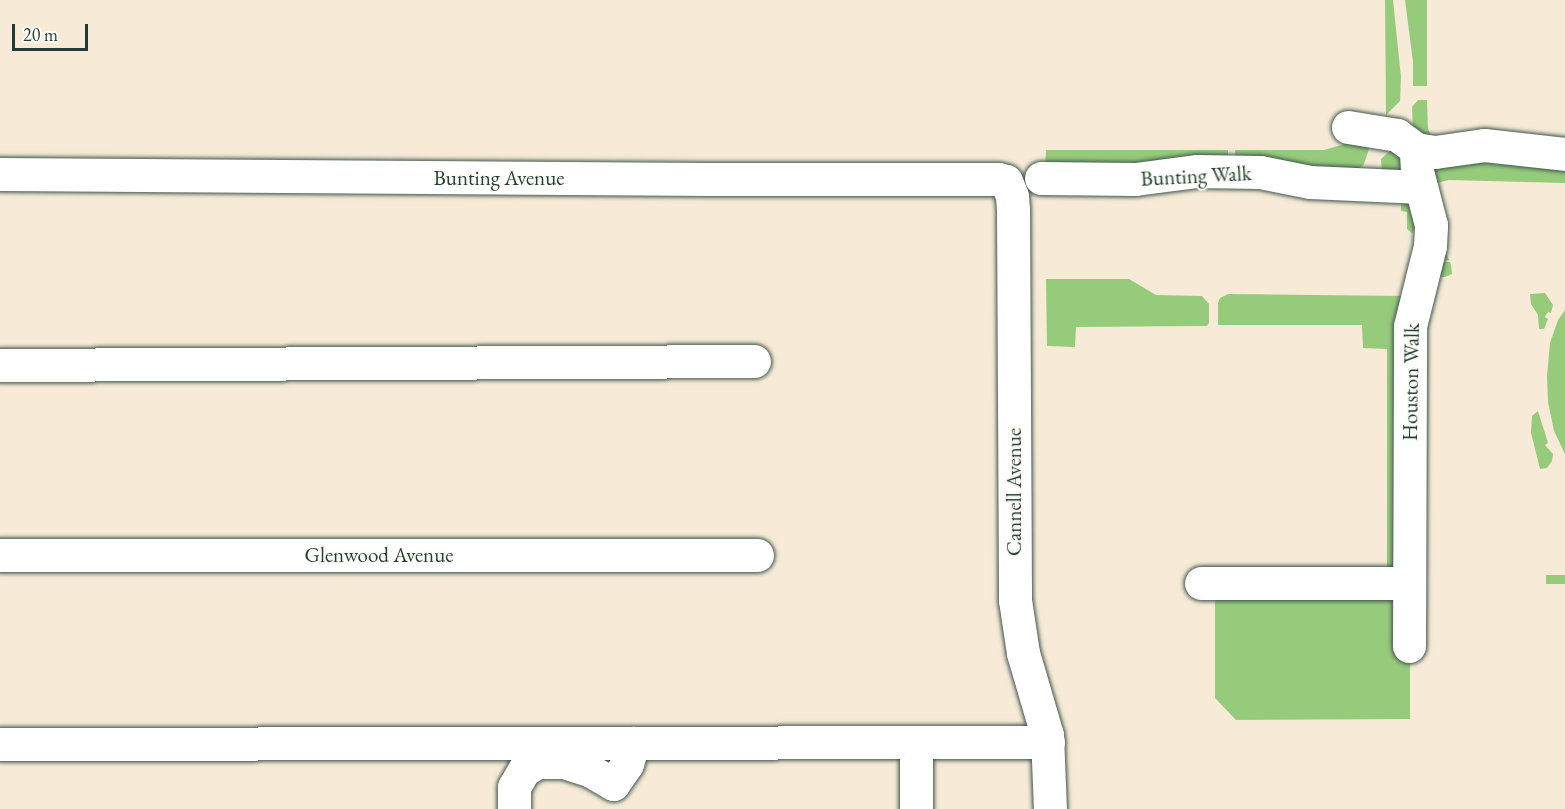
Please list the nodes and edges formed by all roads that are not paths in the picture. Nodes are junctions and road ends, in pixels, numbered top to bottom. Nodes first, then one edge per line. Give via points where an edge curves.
1 (1348, 126) dead end
2 (1416, 149) junction
3 (1565, 154) edge
4 (0, 174) edge
5 (1041, 178) dead end
6 (998, 179) joint
7 (1421, 187) junction
8 (754, 361) dead end
9 (0, 365) edge
10 (0, 555) edge
11 (757, 555) dead end
12 (1201, 583) dead end
13 (1409, 583) junction
14 (1409, 646) dead end
15 (1048, 742) junction
16 (633, 743) junction
17 (916, 743) junction
18 (0, 744) edge
19 (514, 809) edge
20 (916, 809) edge
21 (1050, 809) edge

1 - 2 street via 1397,135
2 - 3 street via 1435,152 1484,145
2 - 7 street, Houston Walk
4 - 6 street, Bunting Avenue
5 - 7 street, Bunting Walk via 1135,179 1197,171 1260,172 1310,182
6 - 15 street, Cannell Avenue via 1006,181 1010,188 1013,210 1015,600 1023,653
7 - 13 street, Houston Walk via 1431,225 1430,246 1410,326
8 - 9 street
10 - 11 street, Glenwood Avenue
12 - 13 street
13 - 14 street, Houston Walk
15 - 17 street
15 - 21 street, Cannell Avenue
16 - 17 street
16 - 18 street
16 - 19 street via 627,764 613,784 564,762 538,762 524,770 514,786
17 - 20 street

